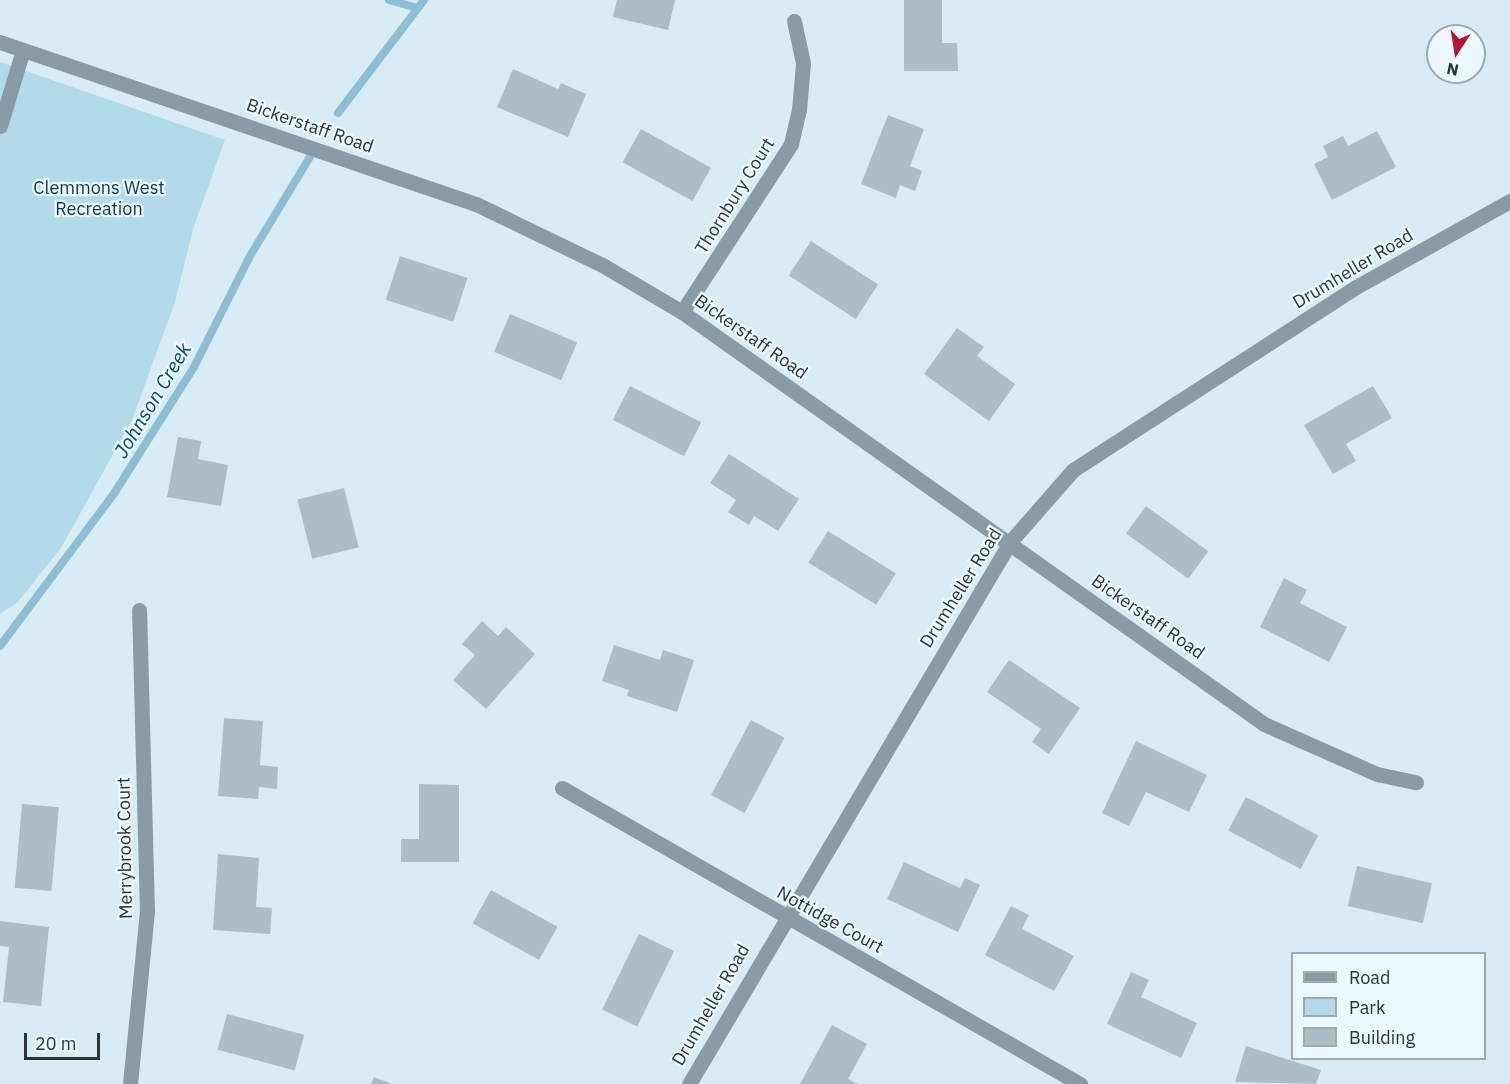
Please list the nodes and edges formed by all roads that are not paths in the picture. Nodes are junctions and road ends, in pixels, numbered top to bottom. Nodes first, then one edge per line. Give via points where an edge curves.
1 (794, 21) dead end
2 (0, 42) edge
3 (23, 50) junction
4 (0, 126) edge
5 (1510, 201) edge
6 (682, 312) junction
7 (1010, 543) junction
8 (139, 610) dead end
9 (1416, 782) dead end
10 (562, 788) dead end
11 (784, 918) junction
12 (130, 1084) edge
13 (688, 1084) edge
14 (1080, 1084) edge

1 - 6 street, Thornbury Court via 803,63 791,144
2 - 3 street, Bickerstaff Road
3 - 4 street
3 - 6 street, Bickerstaff Road via 476,204 604,266
5 - 7 street, Drumheller Road via 1356,287 1073,470
6 - 7 street, Bickerstaff Road
7 - 9 street, Bickerstaff Road via 1264,724 1377,774
7 - 11 street, Drumheller Road
8 - 12 street, Merrybrook Court via 147,912
10 - 11 street, Nottidge Court
11 - 13 street, Drumheller Road
11 - 14 street, Nottidge Court

